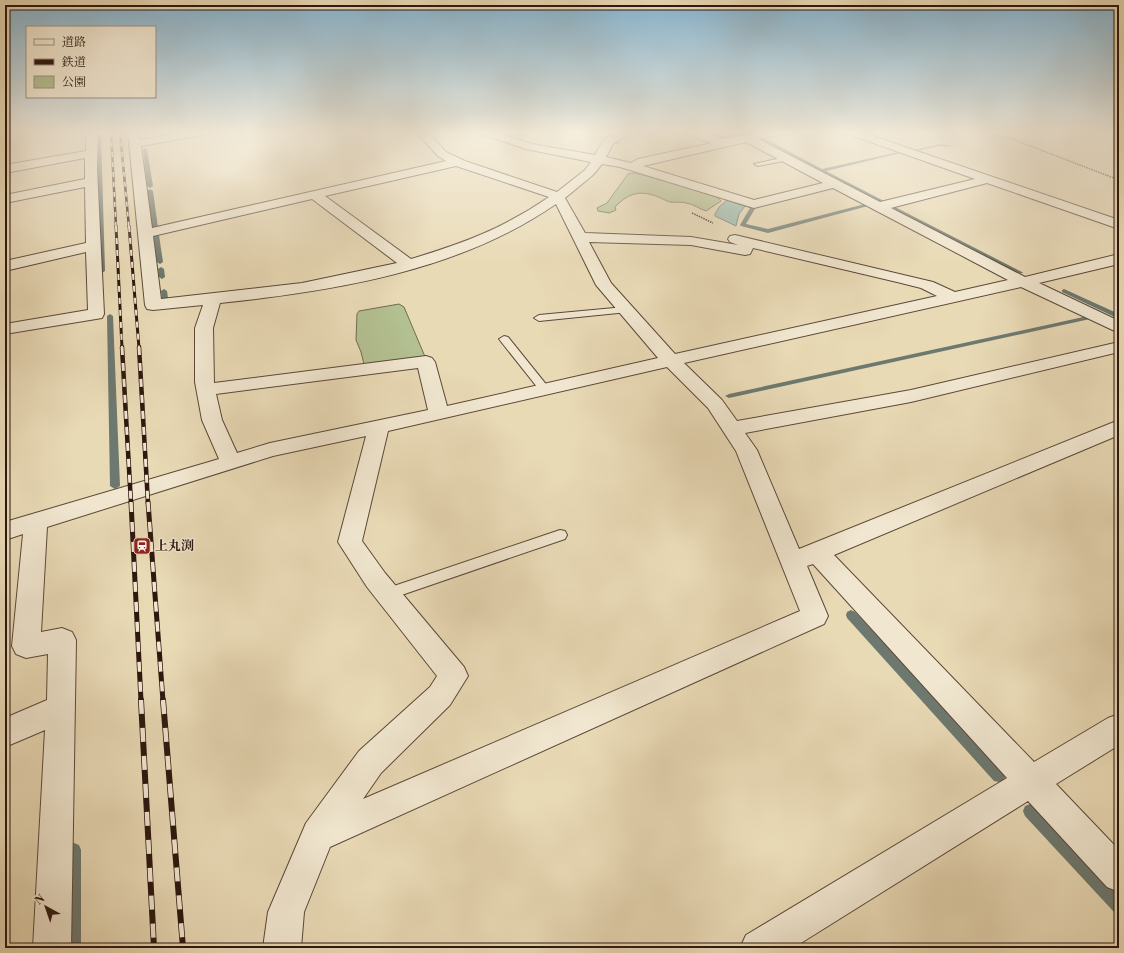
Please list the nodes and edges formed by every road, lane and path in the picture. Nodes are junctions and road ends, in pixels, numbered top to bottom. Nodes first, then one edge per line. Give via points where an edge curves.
1 (91, 176) edge
2 (138, 176) edge
3 (395, 176) edge
4 (500, 176) edge
5 (584, 176) edge
6 (663, 176) edge
7 (820, 176) edge
8 (982, 176) edge
9 (989, 179) junction
10 (91, 182) junction
11 (834, 184) junction
12 (315, 195) junction
13 (557, 196) junction
14 (5, 199) edge
15 (878, 207) junction
16 (1119, 225) edge
17 (145, 234) junction
18 (580, 237) junction
19 (93, 246) junction
20 (1119, 260) edge
21 (409, 265) junction
22 (5, 266) edge
23 (1023, 282) junction
24 (953, 297) junction
25 (213, 300) junction
26 (625, 310) junction
27 (539, 318) dead end
28 (1119, 328) edge
29 (5, 329) edge
30 (504, 339) dead end
31 (1119, 347) edge
32 (670, 360) junction
33 (205, 390) junction
34 (545, 390) junction
35 (439, 414) junction
36 (379, 427) junction
37 (1119, 427) edge
38 (732, 429) junction
39 (231, 462) junction
40 (36, 522) junction
41 (5, 531) edge
42 (560, 535) dead end
43 (805, 558) junction
44 (387, 594) junction
45 (62, 708) junction
46 (1119, 728) edge
47 (5, 733) edge
48 (1031, 780) junction
49 (318, 835) junction
50 (1119, 875) edge
51 (52, 948) edge
52 (282, 948) edge
53 (759, 948) edge

1 - 10 street
2 - 17 street
3 - 12 street
4 - 13 street
5 - 13 street
6 - 11 street via 754,204
7 - 11 street
8 - 9 street
9 - 15 street
9 - 16 street
10 - 14 street
10 - 19 street
11 - 15 street
12 - 17 street
12 - 21 street
13 - 18 street
13 - 21 street via 516,224 483,240
15 - 23 street
17 - 25 street via 153,305
18 - 24 street via 691,241 744,251 741,240 927,285
18 - 26 street via 604,285
19 - 22 street
19 - 29 street via 96,314
20 - 23 street
21 - 25 street via 307,288
23 - 24 street
23 - 28 street
24 - 32 street
25 - 33 street via 204,328
26 - 27 lane
26 - 32 street
30 - 34 lane
31 - 38 street via 911,396
32 - 34 street
32 - 38 street via 714,404
33 - 35 street via 426,362
33 - 39 street via 212,420
34 - 35 street
35 - 36 street
36 - 39 street via 270,450
36 - 44 street via 350,542
37 - 43 street
38 - 43 street
39 - 40 street
40 - 41 street
40 - 45 street via 26,646 62,640
42 - 44 lane
43 - 48 street
43 - 49 street via 815,616
44 - 49 street via 454,676 440,696 370,762
45 - 47 street
45 - 51 street
46 - 48 street
48 - 50 street
48 - 53 street
49 - 52 street via 286,912

